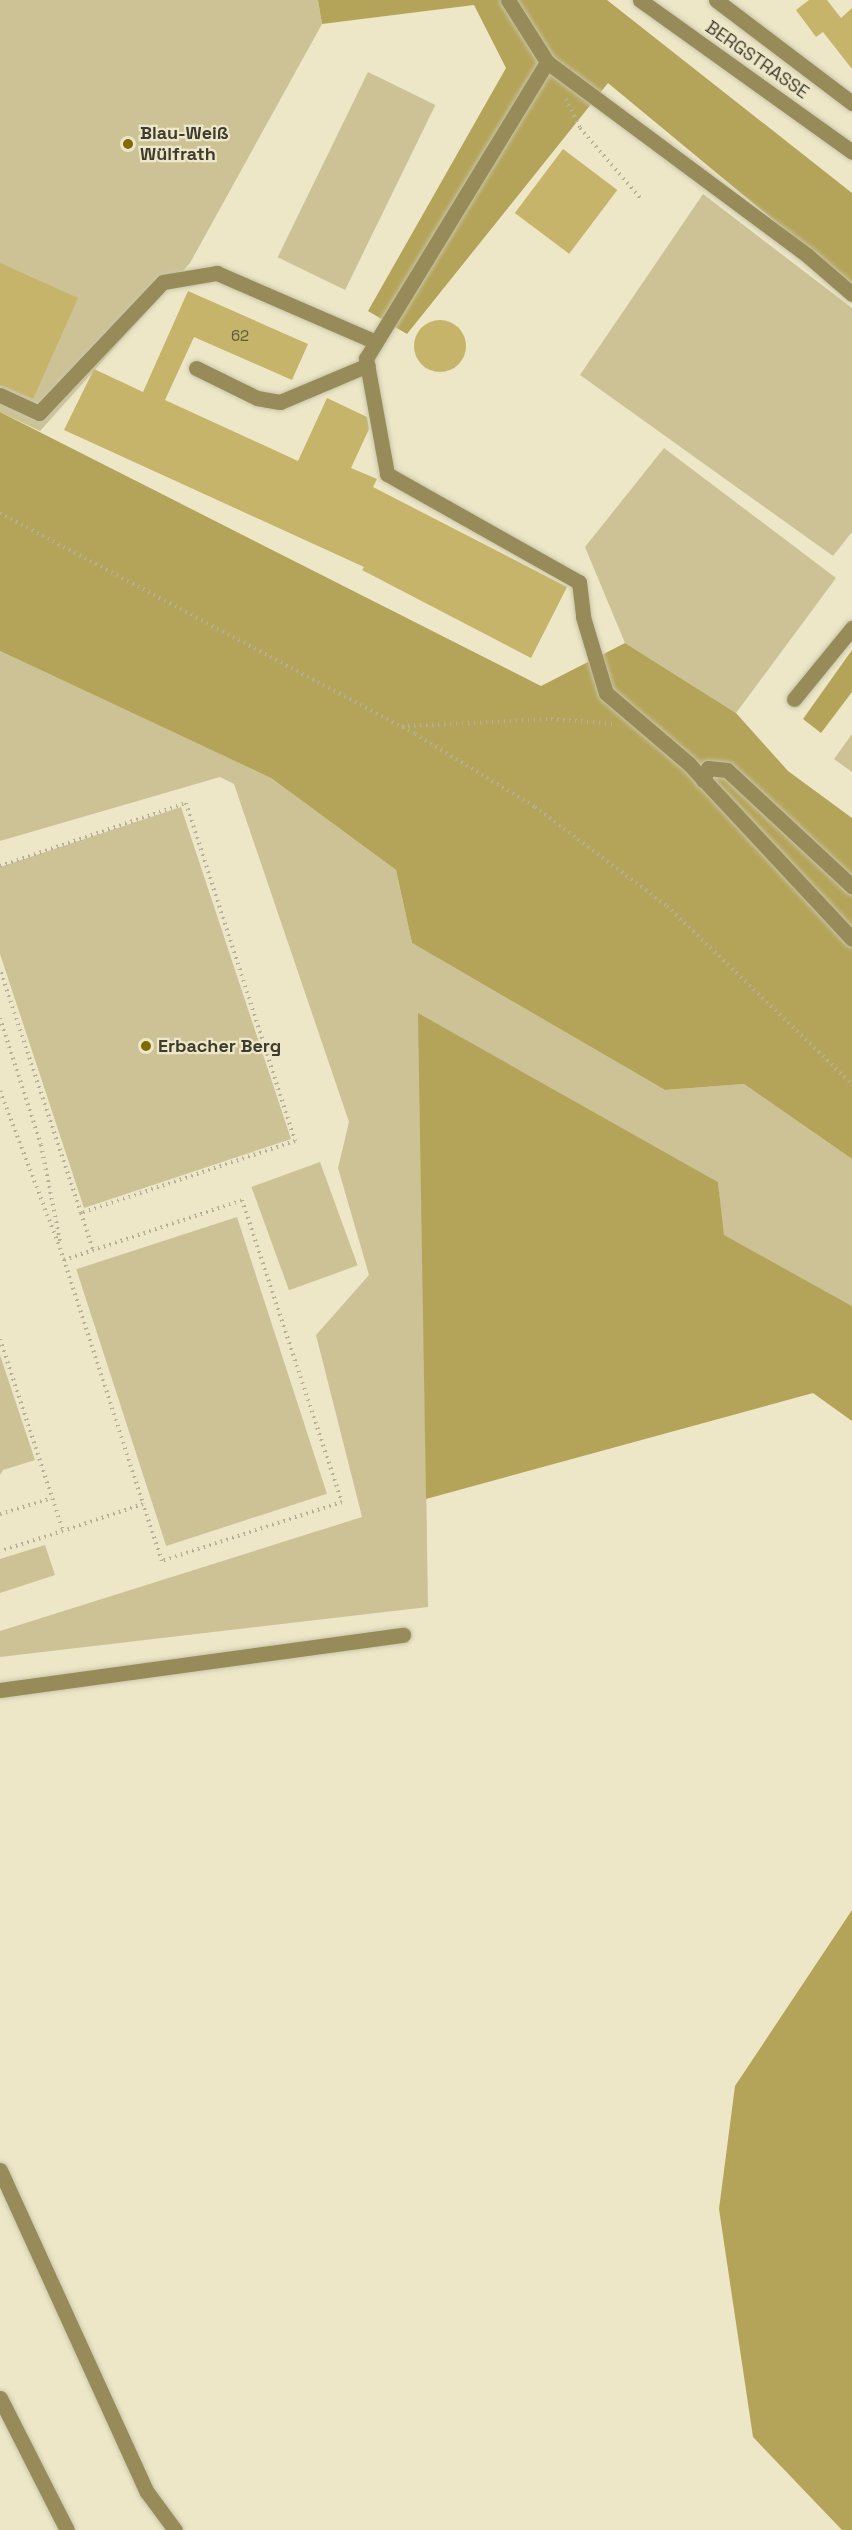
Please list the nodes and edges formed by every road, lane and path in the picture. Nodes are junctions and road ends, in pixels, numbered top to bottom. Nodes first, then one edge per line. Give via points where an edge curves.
1 (508, 0) edge
2 (640, 0) edge
3 (716, 0) edge
4 (547, 62) junction
5 (561, 90) dead end
6 (852, 103) edge
7 (852, 152) edge
8 (641, 199) dead end
9 (852, 294) edge
10 (376, 342) junction
11 (368, 365) junction
12 (196, 368) dead end
13 (0, 395) edge
14 (0, 513) edge
15 (852, 628) edge
16 (794, 699) dead end
17 (401, 726) junction
18 (645, 726) junction
19 (703, 780) junction
20 (0, 866) edge
21 (852, 886) edge
22 (852, 939) edge
23 (0, 969) edge
24 (0, 1018) edge
25 (852, 1084) edge
26 (0, 1091) edge
27 (81, 1213) junction
28 (93, 1250) junction
29 (62, 1254) junction
30 (64, 1260) junction
31 (0, 1338) edge
32 (52, 1498) junction
33 (144, 1504) junction
34 (0, 1514) edge
35 (63, 1532) junction
36 (0, 1551) edge
37 (403, 1635) dead end
38 (0, 1690) edge
39 (0, 2170) edge
40 (0, 2398) edge
41 (67, 2530) edge
42 (175, 2530) edge

1 - 4 street
2 - 7 street, BERGSTRASSE
3 - 6 street, BERGSTRASSE
4 - 9 street via 808,256
4 - 10 street
5 - 8 path via 580,128
10 - 11 street via 366,358
10 - 13 street via 217,273 163,282 39,413
11 - 12 street via 280,402 257,398
11 - 18 street via 387,474 579,582 583,617 606,693
14 - 17 path
15 - 16 street
17 - 18 path via 552,719
17 - 25 path via 535,807 667,906
18 - 19 street
19 - 21 street via 708,768 727,770
19 - 22 street
20 - 27 path via 186,803 295,1141
23 - 27 path
24 - 29 path via 41,1145
26 - 29 path
27 - 28 path
28 - 30 path
28 - 33 path via 242,1200 342,1502 162,1561
29 - 30 path
30 - 33 path
31 - 32 path
32 - 34 path
32 - 35 path
33 - 35 path
35 - 36 path
37 - 38 street
39 - 42 street via 147,2492
40 - 41 street

